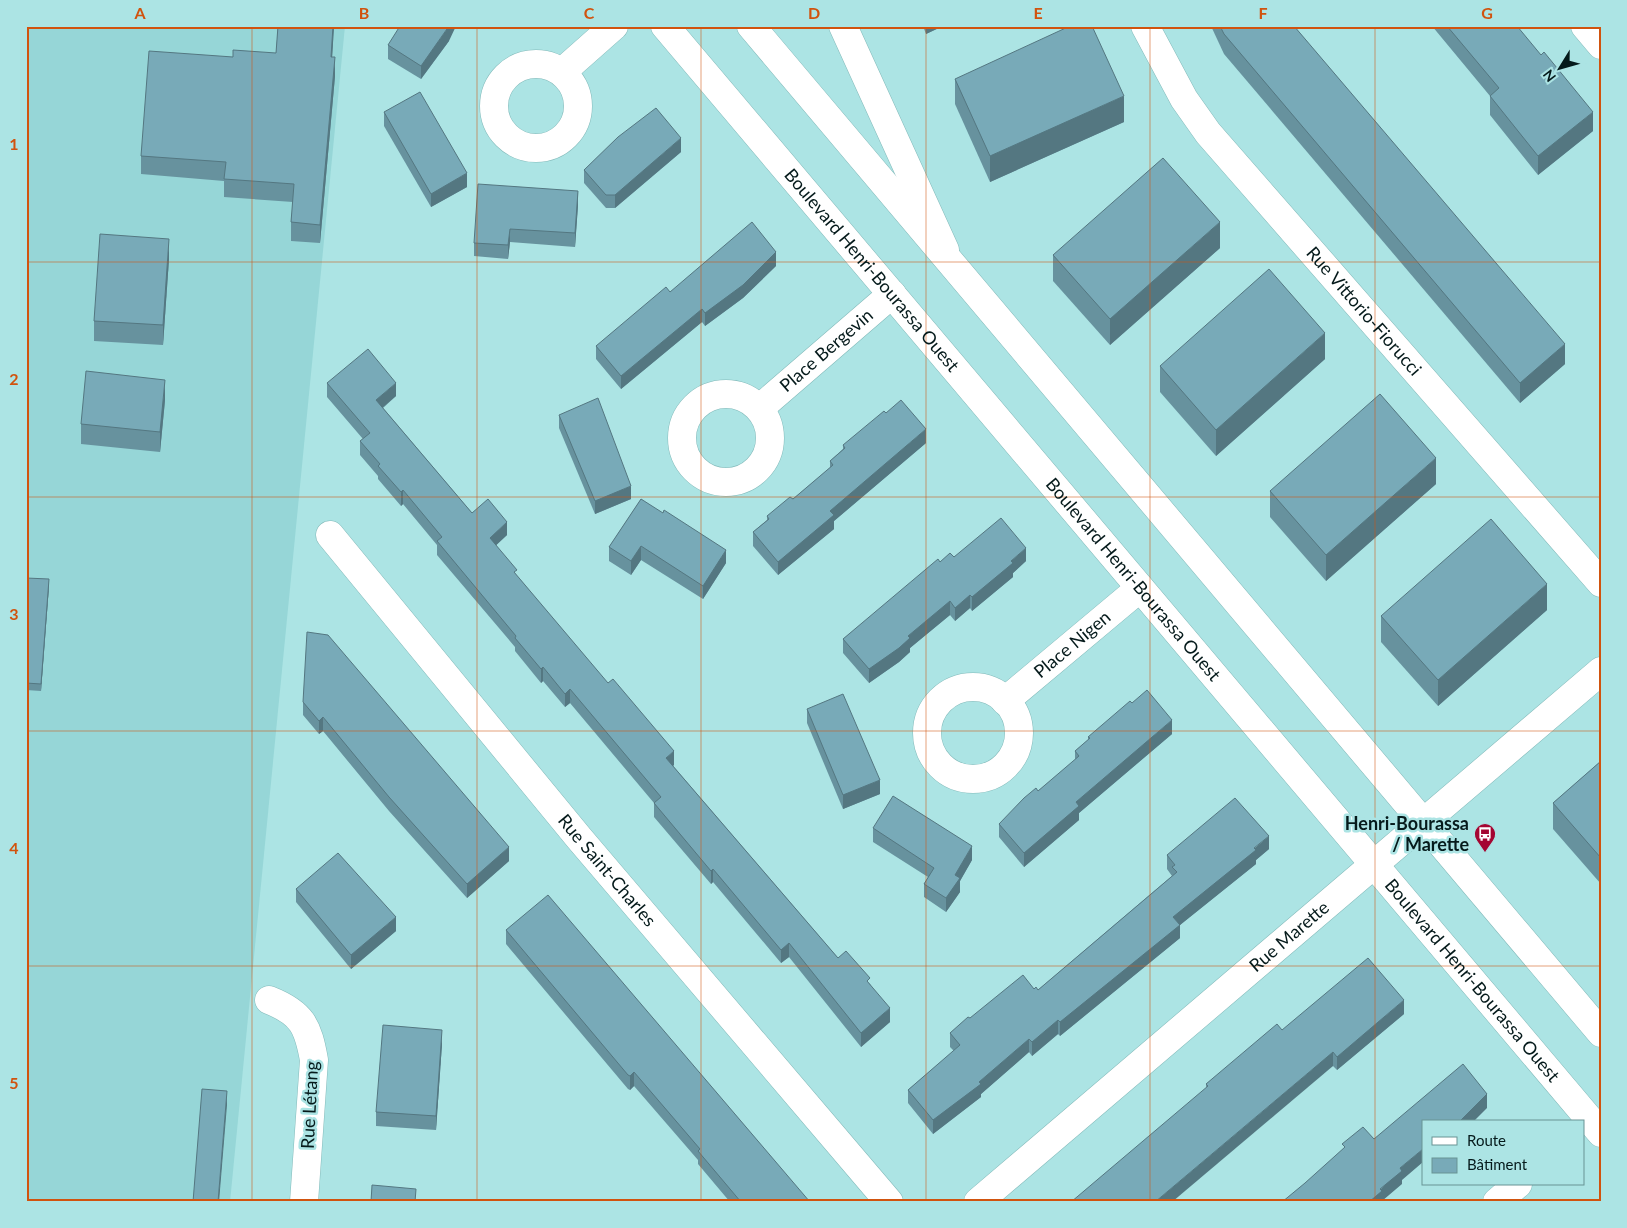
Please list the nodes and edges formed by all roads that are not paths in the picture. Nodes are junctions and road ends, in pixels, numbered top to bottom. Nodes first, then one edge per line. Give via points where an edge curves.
1 (614, 26) edge
2 (664, 26) edge
3 (751, 26) edge
4 (843, 26) edge
5 (1145, 26) edge
6 (1585, 26) edge
7 (1601, 45) edge
8 (562, 72) dead end
9 (952, 265) junction
10 (892, 294) junction
11 (760, 408) dead end
12 (330, 536) dead end
13 (1601, 583) edge
14 (1140, 588) junction
15 (1601, 671) edge
16 (1005, 701) dead end
17 (1424, 823) junction
18 (1373, 863) junction
19 (269, 1000) dead end
20 (1601, 1033) edge
21 (1592, 1127) edge
22 (1516, 1186) edge
23 (304, 1202) edge
24 (889, 1202) edge
25 (978, 1202) edge
26 (1497, 1202) edge

1 - 8 street
2 - 10 street, Boulevard Henri-Bourassa Ouest
3 - 9 street
4 - 9 street
5 - 13 street, Rue Vittorio-Fiorucci via 1184,99 1208,133
6 - 7 street
9 - 17 street
10 - 11 street, Place Bergevin
10 - 14 street, Boulevard Henri-Bourassa Ouest
12 - 24 street, Rue Saint-Charles via 585,845
14 - 16 street, Place Nigen
14 - 18 street, Boulevard Henri-Bourassa Ouest
15 - 17 street, Rue Marette
17 - 18 street, Rue Marette
17 - 20 street
18 - 21 street, Boulevard Henri-Bourassa Ouest
18 - 25 street, Rue Marette
19 - 23 street, Rue Létang via 288,1008 301,1019 314,1060
22 - 26 street

